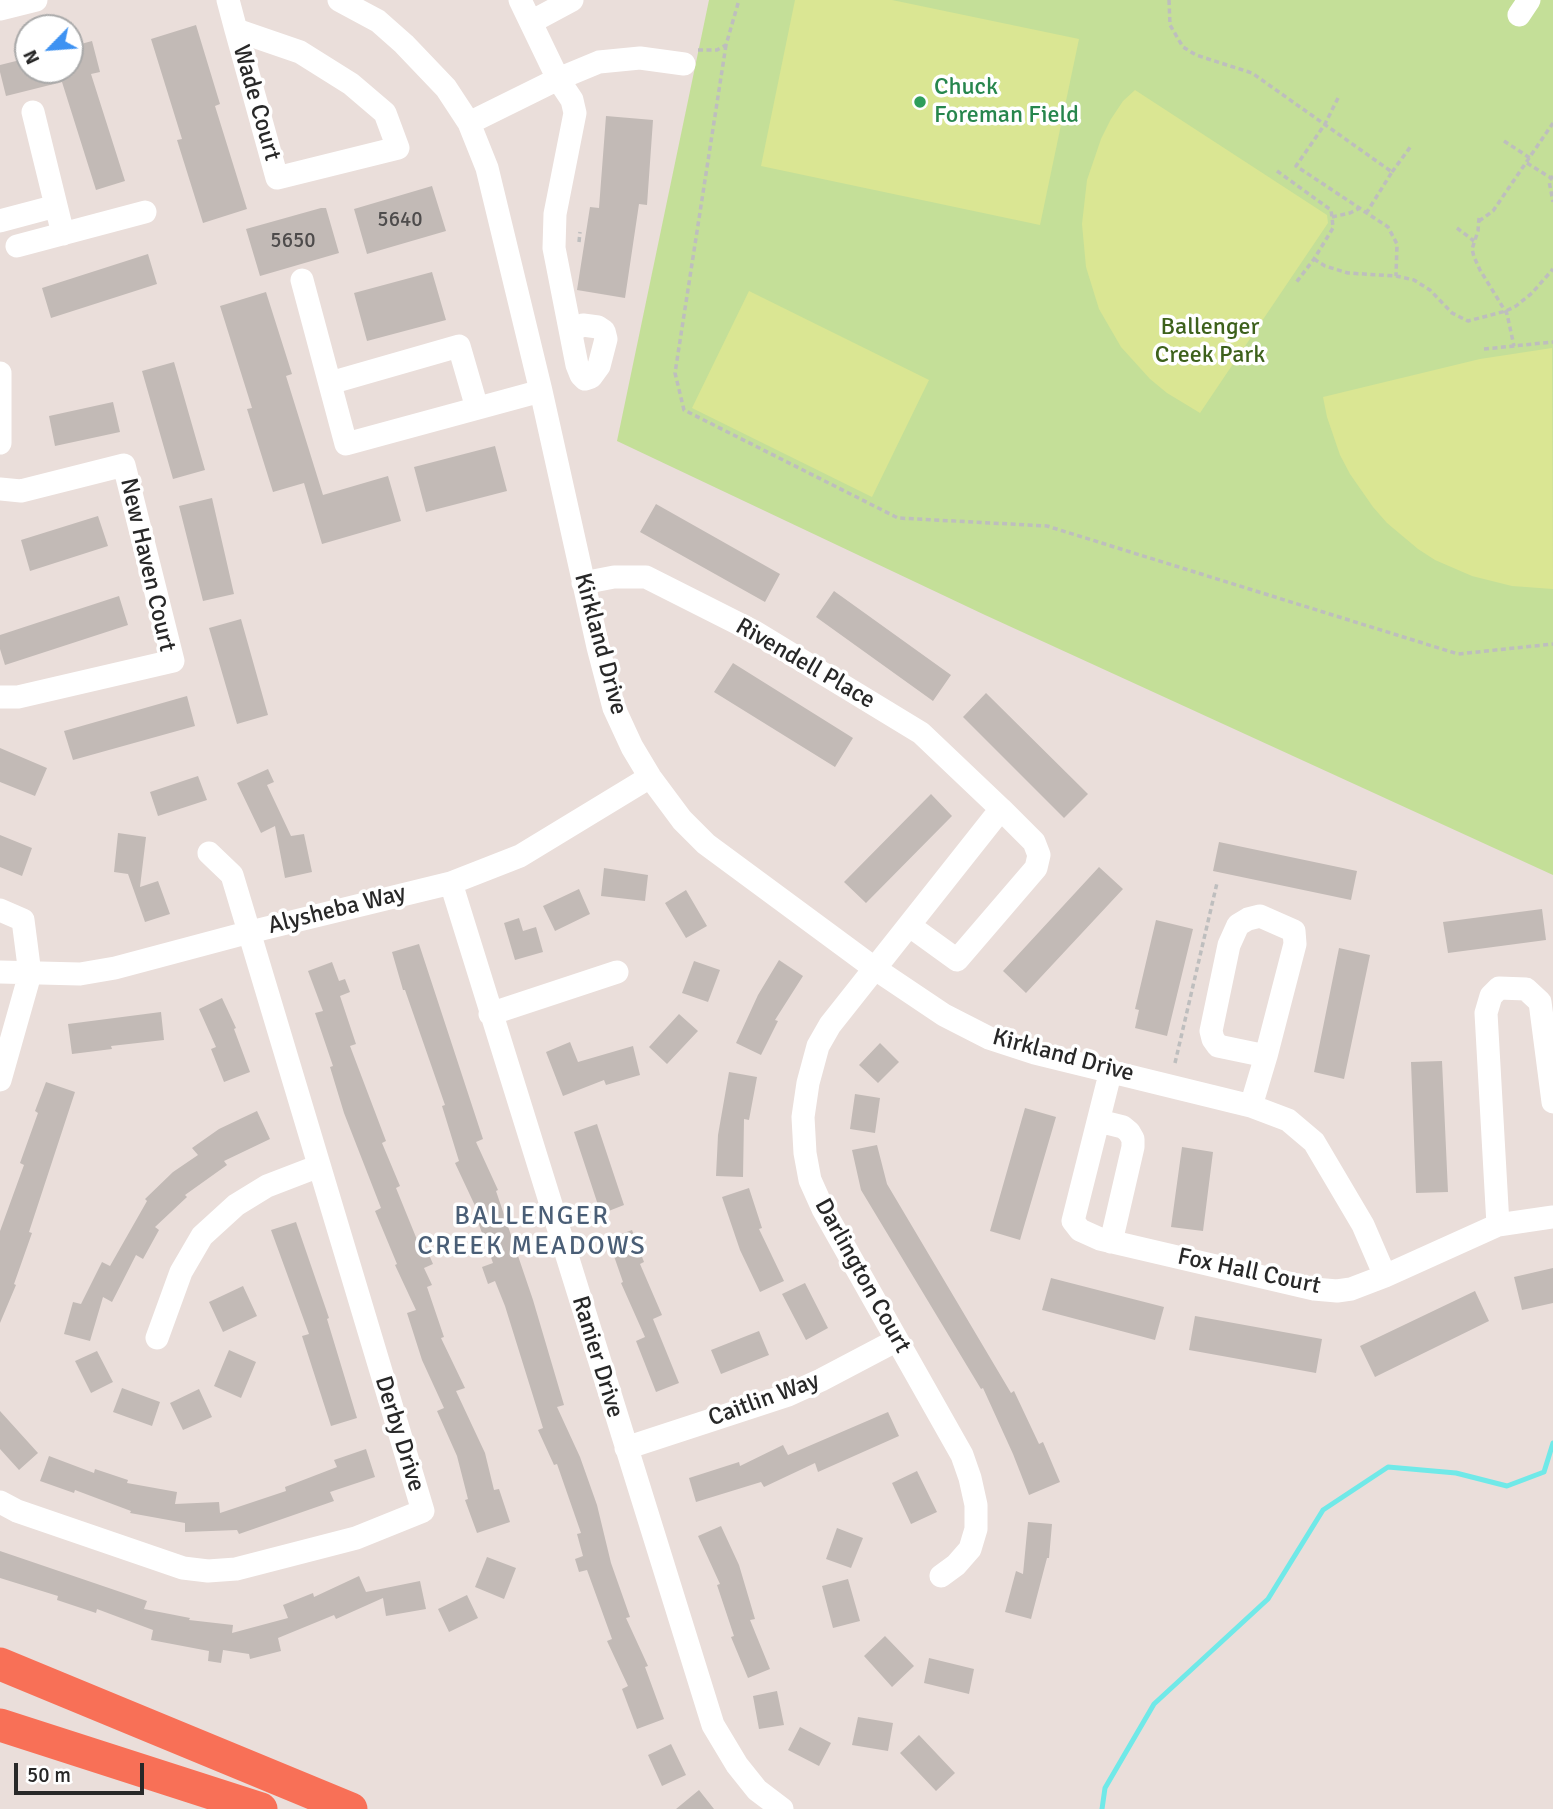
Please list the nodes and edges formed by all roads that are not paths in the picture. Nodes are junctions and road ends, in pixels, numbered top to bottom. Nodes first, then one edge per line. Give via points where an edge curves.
1 (36, 0) edge
2 (228, 0) edge
3 (339, 0) edge
4 (520, 0) edge
5 (572, 0) edge
6 (0, 9) edge
7 (531, 22) junction
8 (236, 30) junction
9 (684, 64) road end
10 (558, 79) junction
11 (33, 112) dead end
12 (469, 123) junction
13 (56, 206) junction
14 (145, 212) dead end
15 (0, 221) edge
16 (63, 234) junction
17 (17, 246) dead end
18 (302, 280) dead end
19 (571, 331) dead end
20 (0, 373) edge
21 (330, 383) junction
22 (541, 391) junction
23 (477, 408) junction
24 (0, 443) edge
25 (0, 489) edge
26 (583, 583) junction
27 (0, 697) edge
28 (650, 777) junction
29 (1000, 809) junction
30 (209, 853) dead end
31 (451, 883) junction
32 (0, 910) edge
33 (910, 926) junction
34 (250, 932) junction
35 (874, 968) junction
36 (0, 972) edge
37 (617, 972) dead end
38 (30, 974) junction
39 (490, 1014) junction
40 (1266, 1056) junction
41 (1111, 1070) junction
42 (0, 1080) edge
43 (1553, 1102) edge
44 (1251, 1106) junction
45 (1099, 1121) junction
46 (319, 1166) junction
47 (1553, 1216) edge
48 (1498, 1225) junction
49 (1111, 1242) junction
50 (1385, 1276) junction
51 (157, 1338) dead end
52 (897, 1340) junction
53 (626, 1448) junction
54 (0, 1502) edge
55 (941, 1576) dead end
56 (0, 1664) edge
57 (0, 1725) edge
58 (261, 1809) edge
59 (351, 1809) edge
60 (782, 1809) edge

1 - 6 street
2 - 8 street, Wade Court
3 - 12 street, Kirkland Drive via 377,21 404,44 446,88
4 - 7 street
5 - 7 street
7 - 10 street
8 - 8 street, Wade Court via 277,178 398,148 386,113 351,84 300,52
9 - 10 street via 640,58 599,62
10 - 12 street
10 - 19 street via 575,113 555,214 554,248
11 - 13 street
12 - 22 street, Kirkland Drive via 487,168
13 - 15 street
13 - 16 street
14 - 16 street
16 - 17 street
18 - 21 street
20 - 24 street
21 - 23 street via 459,346
21 - 23 street via 346,444
22 - 23 street
22 - 26 street, Kirkland Drive
25 - 27 street, New Haven Court via 22,491 124,465 173,661 18,697
26 - 28 street, Kirkland Drive via 614,708
26 - 29 street, Rivendell Place via 646,577 755,632 921,733
28 - 31 street, Alysheba Way via 520,856
28 - 35 street, Kirkland Drive via 706,844
29 - 33 street
29 - 33 street, Rivendell Place via 1034,842 1039,855 1036,867 957,960
30 - 34 street, Derby Drive via 232,875
31 - 34 street, Alysheba Way
31 - 39 street, Ranier Drive
32 - 38 street via 23,920
33 - 35 street
34 - 38 street, Alysheba Way via 115,968 80,974
34 - 46 street, Derby Drive
35 - 41 street, Kirkland Drive via 944,1015 989,1038
35 - 52 street, Darlington Court via 818,1046 803,1116 805,1153 810,1180 823,1209
36 - 38 street, Alysheba Way
37 - 39 street
38 - 42 street
39 - 53 street, Ranier Drive
40 - 40 street via 1218,1046 1211,1031 1229,945 1238,925 1259,916 1294,931
40 - 44 street
41 - 44 street, Kirkland Drive
41 - 45 street, Fox Hall Court
43 - 48 street via 1540,1002 1526,989 1499,988 1486,1013
44 - 50 street, Kirkland Drive via 1288,1120 1314,1142 1363,1225
45 - 49 street via 1123,1127 1133,1139
45 - 49 street, Fox Hall Court via 1073,1221 1080,1230
46 - 51 street via 256,1192 202,1236 181,1272
46 - 54 street, Derby Drive via 423,1511 356,1538 236,1569 208,1571 183,1568
47 - 48 street, Fox Hall Court
48 - 50 street, Fox Hall Court
49 - 50 street, Fox Hall Court via 1314,1289 1352,1289
52 - 53 street, Caitlin Way via 788,1395
52 - 55 street, Darlington Court via 962,1455 976,1505 970,1549
53 - 60 street, Ranier Drive via 713,1725 757,1790
56 - 59 highway
57 - 58 highway

